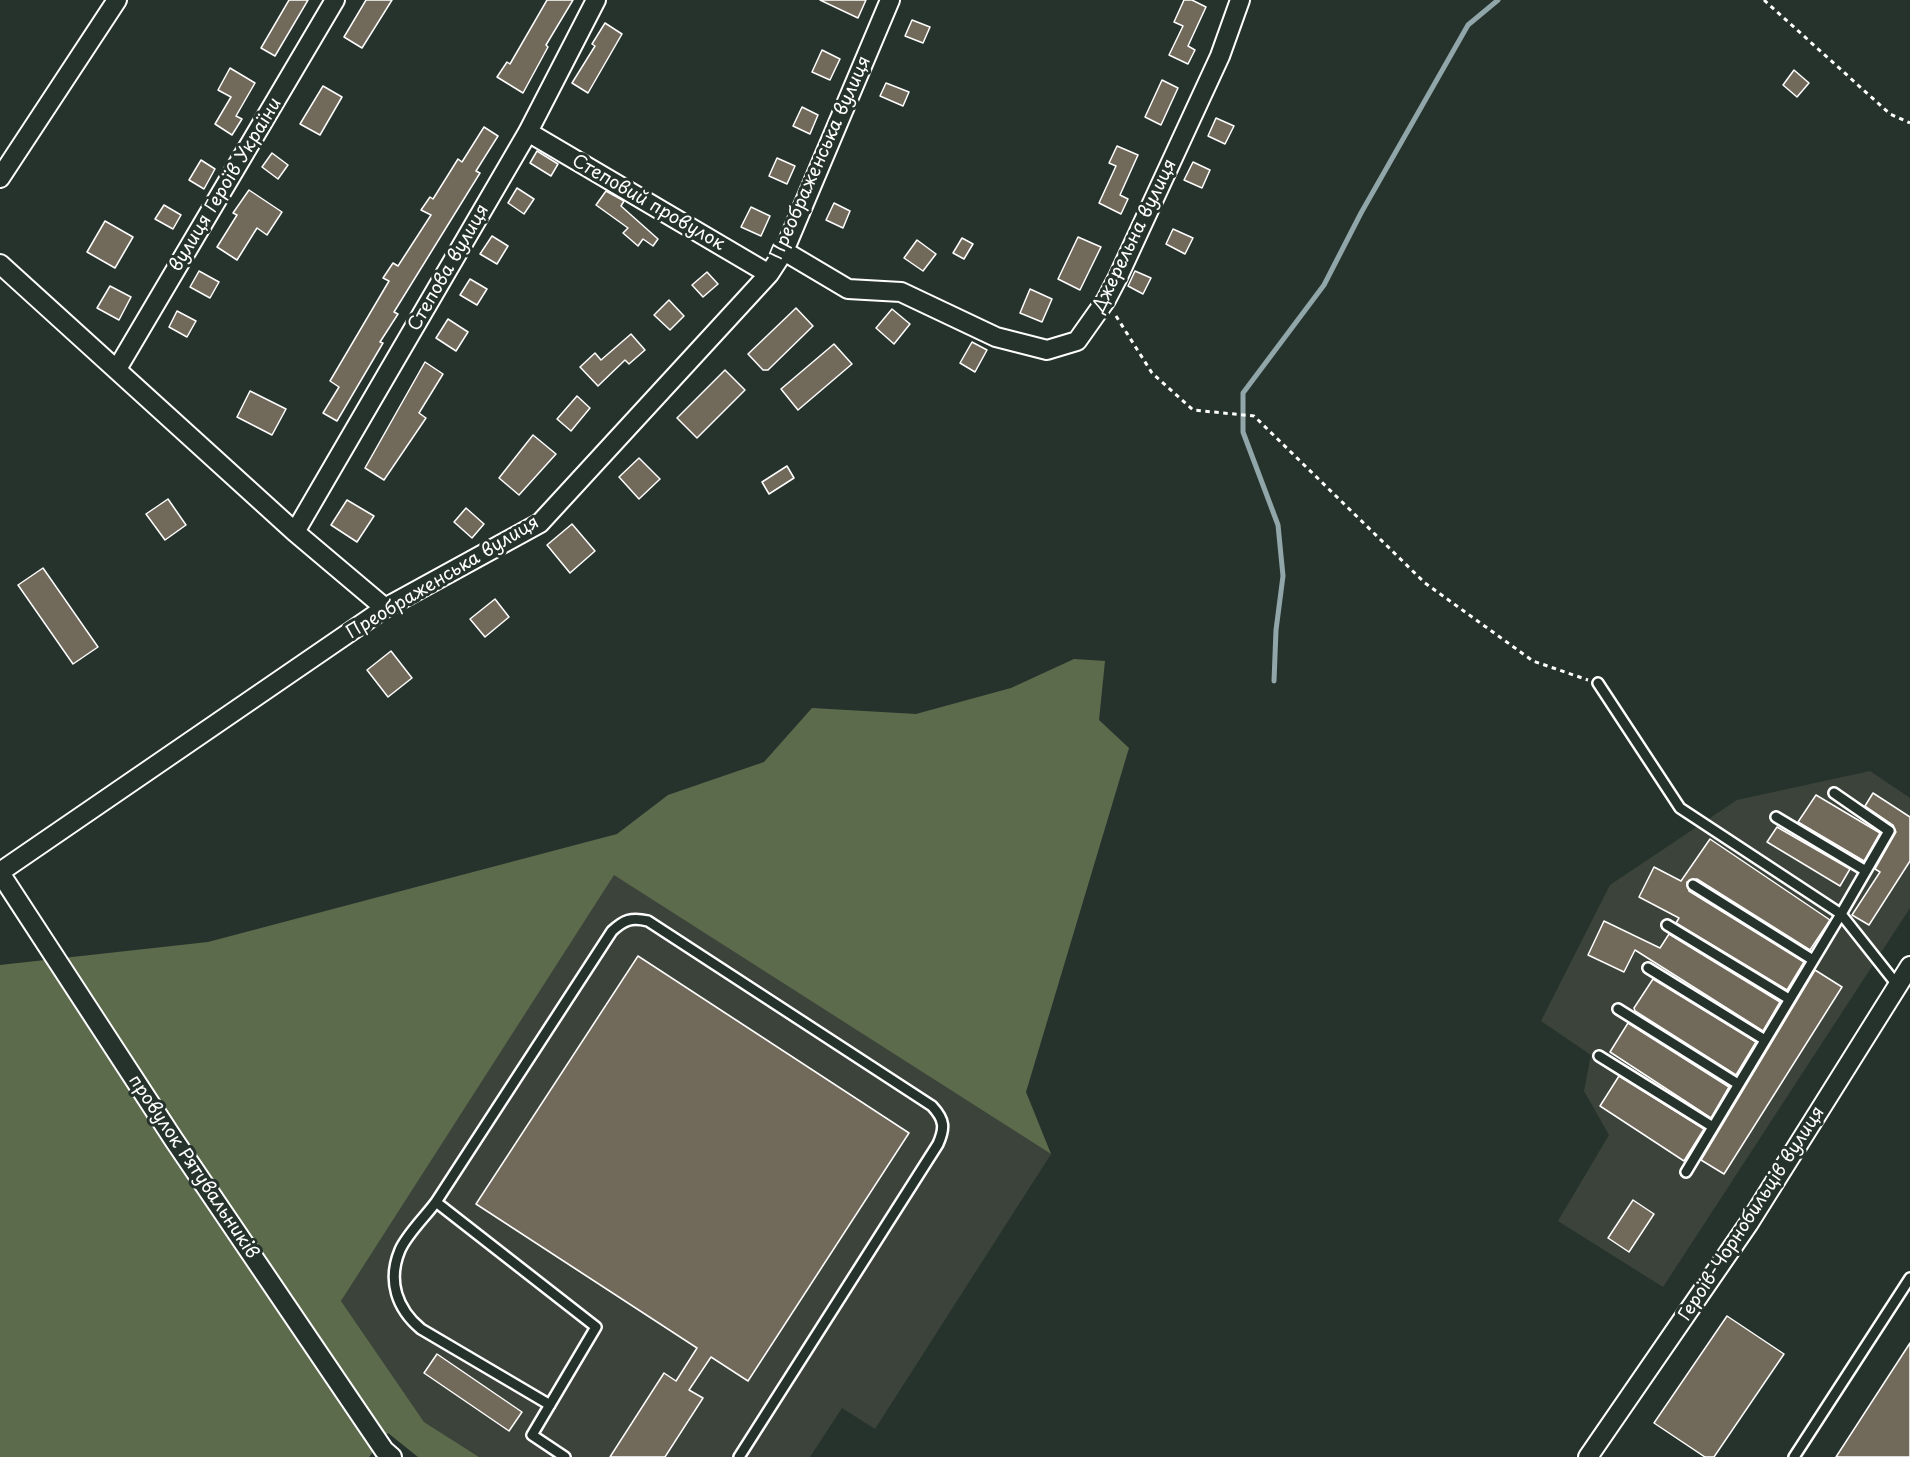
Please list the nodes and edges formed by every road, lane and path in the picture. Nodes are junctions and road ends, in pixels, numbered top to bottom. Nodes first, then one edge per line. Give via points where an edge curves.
1 (117, 0) edge
2 (335, 0) edge
3 (596, 0) edge
4 (890, 0) edge
5 (1240, 0) edge
6 (1764, 0) edge
7 (1910, 123) edge
8 (528, 132) junction
9 (0, 178) edge
10 (784, 251) junction
11 (0, 264) edge
12 (769, 274) junction
13 (1106, 300) junction
14 (117, 369) junction
15 (295, 532) junction
16 (385, 608) junction
17 (1598, 683) joint
18 (1834, 793) dead end
19 (1776, 817) dead end
20 (1866, 871) junction
21 (0, 872) edge
22 (1693, 885) dead end
23 (1840, 914) junction
24 (1667, 925) dead end
25 (1813, 960) junction
26 (1910, 966) edge
27 (1648, 968) dead end
28 (1898, 986) junction
29 (1790, 999) junction
30 (1618, 1009) dead end
31 (1765, 1040) junction
32 (1599, 1056) dead end
33 (1738, 1084) junction
34 (1713, 1127) junction
35 (1686, 1172) dead end
36 (436, 1202) junction
37 (1910, 1278) edge
38 (550, 1405) junction
39 (392, 1457) edge
40 (565, 1457) edge
41 (739, 1457) edge
42 (1588, 1457) edge
43 (1794, 1457) edge

1 - 9 street
2 - 14 street, вулиця Героїв України
3 - 8 street, Степова вулиця
4 - 10 street, Преображенська вулиця
5 - 13 street, Джерельна вулиця via 1220,56
6 - 7 path via 1890,114
8 - 12 street, Степовий провулок
8 - 15 street, Степова вулиця
10 - 12 street, Преображенська вулиця
10 - 13 street, Джерельна вулиця via 848,289 901,292 996,337 1047,351 1077,341
11 - 14 street
12 - 16 street, Преображенська вулиця via 540,523
13 - 17 path via 1152,374 1193,410 1254,416 1425,583 1533,661
14 - 15 street
15 - 16 street
16 - 21 street, Преображенська вулиця
17 - 23 lane via 1680,808
18 - 20 lane via 1889,831
19 - 20 lane
20 - 23 lane
21 - 39 street, провулок Рятувальників via 180,1150
22 - 25 lane
23 - 25 lane
23 - 28 lane
24 - 29 lane
25 - 29 lane
26 - 28 street, Героїв-Чорнобильців вулиця
27 - 31 lane
28 - 42 street, Героїв-Чорнобильців вулиця via 1749,1223
29 - 31 lane
30 - 33 lane
31 - 33 lane
32 - 34 lane
33 - 34 lane
34 - 35 lane
36 - 38 lane via 596,1327
36 - 38 lane via 400,1249 394,1273 405,1316
36 - 41 lane via 612,931 622,921 634,918 648,921 932,1106 941,1116 944,1129 938,1144
37 - 43 lane
38 - 40 lane via 532,1435

